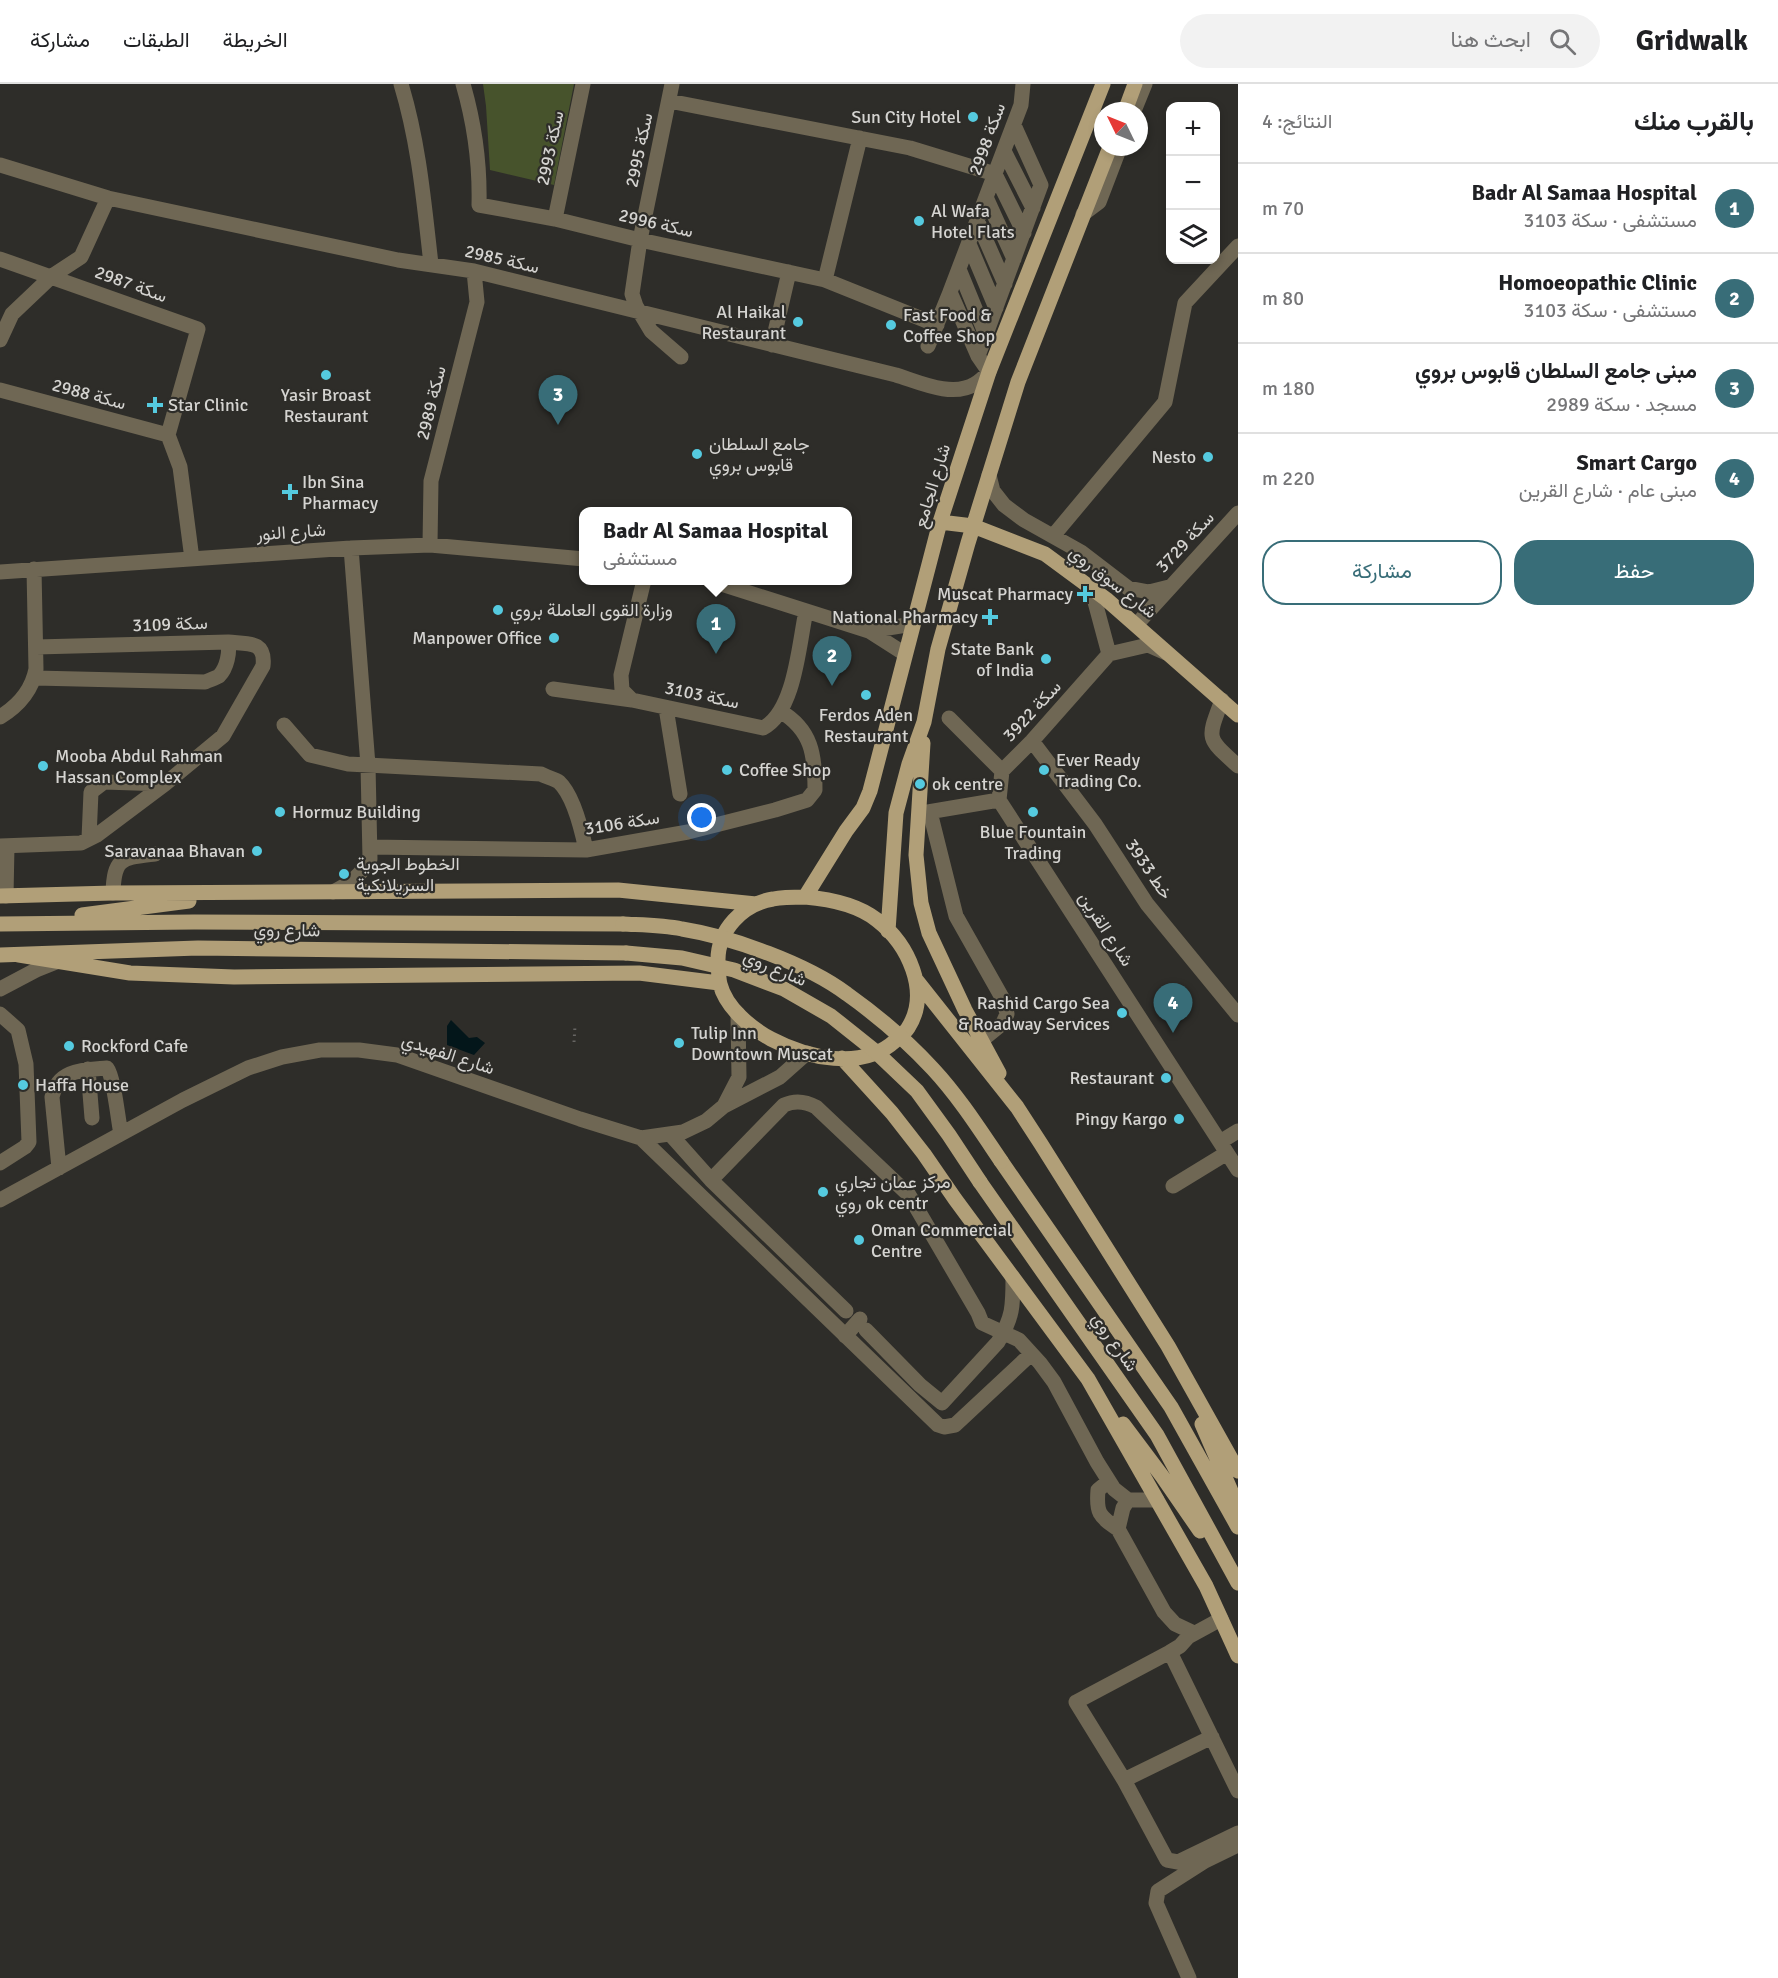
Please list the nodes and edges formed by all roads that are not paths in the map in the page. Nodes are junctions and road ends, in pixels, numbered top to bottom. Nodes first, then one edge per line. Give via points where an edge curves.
1 (401, 84) edge
2 (463, 84) edge
3 (583, 84) edge
4 (672, 84) edge
5 (1023, 84) edge
6 (1103, 84) edge
7 (1135, 84) edge
8 (1144, 84) edge
9 (669, 101) junction
10 (1128, 102) edge
11 (1137, 102) edge
12 (1014, 125) junction
13 (860, 138) junction
14 (1004, 151) junction
15 (1106, 156) edge
16 (1117, 156) edge
17 (0, 165) edge
18 (995, 174) junction
19 (986, 197) junction
20 (108, 198) junction
21 (1033, 208) junction
22 (1083, 214) junction
23 (555, 219) junction
24 (977, 220) junction
25 (1024, 233) junction
26 (640, 240) junction
27 (969, 244) junction
28 (1238, 246) edge
29 (0, 259) edge
30 (1014, 259) junction
31 (431, 264) junction
32 (959, 269) junction
33 (474, 271) junction
34 (789, 272) junction
35 (52, 276) junction
36 (825, 279) junction
37 (1005, 284) junction
38 (950, 292) junction
39 (632, 294) junction
40 (618, 307) junction
41 (996, 308) junction
42 (639, 312) junction
43 (937, 325) junction
44 (986, 335) junction
45 (0, 340) edge
46 (772, 345) junction
47 (928, 346) dead end
48 (978, 356) junction
49 (681, 357) dead end
50 (989, 372) junction
51 (0, 390) edge
52 (168, 435) junction
53 (989, 475) junction
54 (1238, 513) edge
55 (940, 522) junction
56 (973, 526) junction
57 (1053, 536) junction
58 (430, 545) junction
59 (351, 548) junction
60 (192, 559) junction
61 (579, 559) edge
62 (34, 569) junction
63 (0, 572) edge
64 (643, 585) edge
65 (725, 585) edge
66 (1091, 587) junction
67 (1169, 587) junction
68 (806, 611) junction
69 (913, 624) junction
70 (1137, 624) junction
71 (869, 631) junction
72 (228, 642) junction
73 (36, 648) junction
74 (904, 654) junction
75 (1109, 654) junction
76 (1172, 655) junction
77 (35, 678) junction
78 (553, 689) dead end
79 (632, 700) junction
80 (1221, 700) junction
81 (666, 708) junction
82 (780, 711) junction
83 (1238, 715) edge
84 (0, 717) edge
85 (949, 718) dead end
86 (924, 722) junction
87 (284, 725) dead end
88 (1032, 741) junction
89 (369, 765) junction
90 (1238, 766) edge
91 (1002, 771) junction
92 (165, 783) junction
93 (680, 794) dead end
94 (999, 800) junction
95 (924, 813) junction
96 (89, 838) junction
97 (4, 846) edge
98 (370, 848) junction
99 (586, 850) junction
100 (154, 854) dead end
101 (251, 892) junction
102 (333, 892) junction
103 (114, 893) junction
104 (3, 896) edge
105 (805, 897) junction
106 (756, 904) junction
107 (0, 924) edge
108 (17, 924) junction
109 (888, 931) junction
110 (0, 955) edge
111 (19, 955) junction
112 (56, 962) junction
113 (917, 981) junction
114 (719, 983) junction
115 (0, 989) edge
116 (0, 1014) edge
117 (738, 1014) junction
118 (1238, 1015) edge
119 (981, 1041) junction
120 (807, 1053) junction
121 (842, 1058) junction
122 (88, 1069) junction
123 (724, 1106) junction
124 (1017, 1107) junction
125 (92, 1118) dead end
126 (1238, 1131) edge
127 (121, 1134) junction
128 (670, 1134) junction
129 (641, 1138) junction
130 (1223, 1148) junction
131 (0, 1163) edge
132 (59, 1168) junction
133 (1238, 1170) edge
134 (711, 1180) junction
135 (1173, 1186) dead end
136 (0, 1200) edge
137 (1013, 1278) junction
138 (856, 1318) junction
139 (842, 1332) junction
140 (1004, 1333) junction
141 (1168, 1346) junction
142 (1031, 1354) junction
143 (1088, 1379) junction
144 (1238, 1471) edge
145 (1109, 1481) junction
146 (1128, 1500) junction
147 (1157, 1500) junction
148 (1238, 1507) edge
149 (1238, 1527) edge
150 (1118, 1529) junction
151 (1238, 1583) edge
152 (1238, 1588) edge
153 (1221, 1618) junction
154 (1194, 1633) junction
155 (1170, 1652) junction
156 (1238, 1656) edge
157 (1212, 1737) junction
158 (1124, 1780) junction
159 (1238, 1791) edge
160 (1238, 1833) edge
161 (1238, 1845) edge
162 (1189, 1978) edge

1 - 31 street via 412,121
2 - 23 street, سكة 2996 via 479,182 479,205
3 - 23 street, سكة 2993
4 - 9 street, سكة 2995
5 - 12 street, سكة 2998
6 - 50 main road, شارع الجامع
7 - 10 main road
8 - 11 street
9 - 13 street
9 - 26 street, سكة 2995
12 - 14 street, سكة 2998
12 - 21 street via 1041,185
13 - 18 street via 910,148
13 - 36 street
14 - 18 street, سكة 2998
14 - 21 street
15 - 22 main road
16 - 22 street via 1099,202
17 - 20 street, سكة 2985
18 - 19 street, سكة 2998
18 - 25 street
19 - 24 street, سكة 2998
19 - 30 street
20 - 31 street, سكة 2985
20 - 35 street, سكة 2987 via 81,258
21 - 25 street
22 - 53 main road via 1018,382
23 - 26 street, سكة 2996
24 - 27 street, سكة 2998
24 - 37 street
25 - 30 street
26 - 34 street, سكة 2996
26 - 39 street, سكة 2995
27 - 32 street, سكة 2998
27 - 41 street
28 - 57 street via 1185,303 1165,402
29 - 35 street, سكة 2987
30 - 37 street
31 - 33 street, سكة 2985
32 - 38 street, سكة 2998
32 - 44 street
33 - 40 street, سكة 2985
33 - 58 street, سكة 2989 via 477,302 431,481
34 - 36 street, سكة 2996
34 - 46 street
35 - 45 street, سكة 2987 via 12,314
35 - 52 street, سكة 2987 via 198,329
36 - 43 street, سكة 2996
37 - 41 street
38 - 43 street, سكة 2998
38 - 48 street
39 - 40 street
39 - 42 street, سكة 2995
40 - 42 street, سكة 2985
41 - 44 street
42 - 46 street, سكة 2985
42 - 49 street, سكة 2995 via 651,331
43 - 47 street, سكة 2998
44 - 48 street
46 - 50 street, سكة 2985 via 943,389 960,390 975,385
48 - 50 street
50 - 55 main road, شارع الجامع
51 - 52 street, سكة 2988
52 - 60 street via 180,467
53 - 56 main road
53 - 57 street via 993,491 1004,506
54 - 67 street, سكة 3729
55 - 56 main road, شارع سوق روي
55 - 69 main road, شارع الجامع
56 - 66 main road, شارع سوق روي via 1045,554
56 - 86 main road via 939,649
57 - 67 street via 1128,588 1149,592
58 - 59 street, شارع النور
58 - 61 street, شارع النور
59 - 60 street, شارع النور
59 - 89 street
60 - 62 street, شارع النور
62 - 63 street, شارع النور
62 - 73 street
64 - 79 street via 621,675 622,690
65 - 68 street
66 - 70 main road, شارع سوق روي
66 - 75 street
67 - 70 street, سكة 3729
68 - 71 street
68 - 82 street via 791,688
69 - 71 street
69 - 74 main road, شارع الجامع
70 - 76 main road, شارع سوق روي
71 - 74 street
72 - 73 street, سكة 3109
72 - 77 street, سكة 3109 via 228,660 219,676 205,682
72 - 92 street via 255,644 264,657 263,666 223,736
73 - 77 street
74 - 105 main road, شارع الجامع via 870,791
75 - 76 street via 1148,645
75 - 88 street, سكة 3922
76 - 80 main road, شارع سوق روي
77 - 84 street via 13,709
78 - 79 street, سكة 3103
79 - 81 street, سكة 3103
80 - 83 main road, شارع سوق روي
80 - 90 street via 1211,738
81 - 82 street, سكة 3103 via 763,728
81 - 93 street
82 - 99 street, سكة 3106 via 801,726 811,746 815,790 807,800 688,832
85 - 91 street
86 - 95 main road
86 - 109 main road via 896,813
87 - 89 street via 310,756
88 - 91 street, سكة 3922
88 - 118 street, 3933 خط via 1095,824 1148,904
89 - 98 street
89 - 99 street via 541,774 559,782 580,819
91 - 94 street
92 - 96 street
92 - 96 street via 98,785 91,792
94 - 95 street
94 - 130 street, شارع القرين
95 - 119 main road via 916,855 921,903 929,933
95 - 119 street via 956,916 1004,1001 1007,1014 1003,1023
96 - 97 street via 81,843
97 - 104 street
98 - 99 street, سكة 3106
98 - 102 street via 364,871
100 - 103 street via 122,861 114,873
101 - 102 main road
101 - 103 main road
101 - 108 main road
102 - 106 main road via 618,890
103 - 104 main road
105 - 106 main road
105 - 109 main road via 854,908
106 - 114 main road via 724,932 718,953
107 - 108 main road, شارع روي
108 - 149 main road, شارع روي, bridge via 623,924 682,928 794,964 846,992 892,1029 934,1070 969,1114 1171,1407
109 - 113 main road via 905,951
110 - 111 main road, شارع روي
111 - 112 main road
111 - 151 main road, شارع روي, bridge via 198,948 626,953 682,958 734,970 784,989 831,1016 917,1091 1157,1435
112 - 114 main road via 130,973 234,977 639,973
112 - 115 street
113 - 121 main road via 917,1006 908,1029 887,1048 864,1057
113 - 124 main road
114 - 117 main road
116 - 131 street via 18,1030 26,1064 29,1142
117 - 120 main road via 763,1034
117 - 123 street, شارع الفهيدي via 739,1077
119 - 124 main road
120 - 121 main road
120 - 123 street, شارع الفهيدي via 780,1077
121 - 137 main road via 918,1146
122 - 125 street
122 - 127 street via 107,1068 110,1072
122 - 132 street via 63,1076 55,1085 52,1097
123 - 128 street, شارع الفهيدي via 706,1121
124 - 141 main road
126 - 130 street
127 - 129 street, شارع الفهيدي via 248,1068 320,1050 359,1050 397,1055
127 - 132 street, شارع الفهيدي
128 - 129 street, شارع الفهيدي
128 - 134 street
129 - 139 street
130 - 133 street, شارع القرين
130 - 135 street
132 - 136 street, شارع الفهيدي
134 - 138 street
134 - 140 street via 784,1105 792,1101 809,1103 909,1195 982,1323
137 - 140 street via 1013,1310
137 - 143 main road
138 - 139 street
138 - 140 street via 942,1403
139 - 142 street via 934,1422 944,1427 956,1425
140 - 142 street via 1019,1340
141 - 144 main road
141 - 148 main road
142 - 145 street via 1054,1382
143 - 147 main road
143 - 152 main road via 1162,1476
145 - 146 street
145 - 150 street via 1098,1490 1096,1507
146 - 147 street
146 - 150 street
147 - 153 main road
150 - 154 street via 1164,1612 1175,1624
153 - 154 street
153 - 156 main road
154 - 155 street
155 - 157 street
155 - 158 street via 1076,1702
157 - 158 street
157 - 159 street
158 - 160 street via 1167,1860 1178,1862
161 - 162 street via 1158,1891 1156,1903

